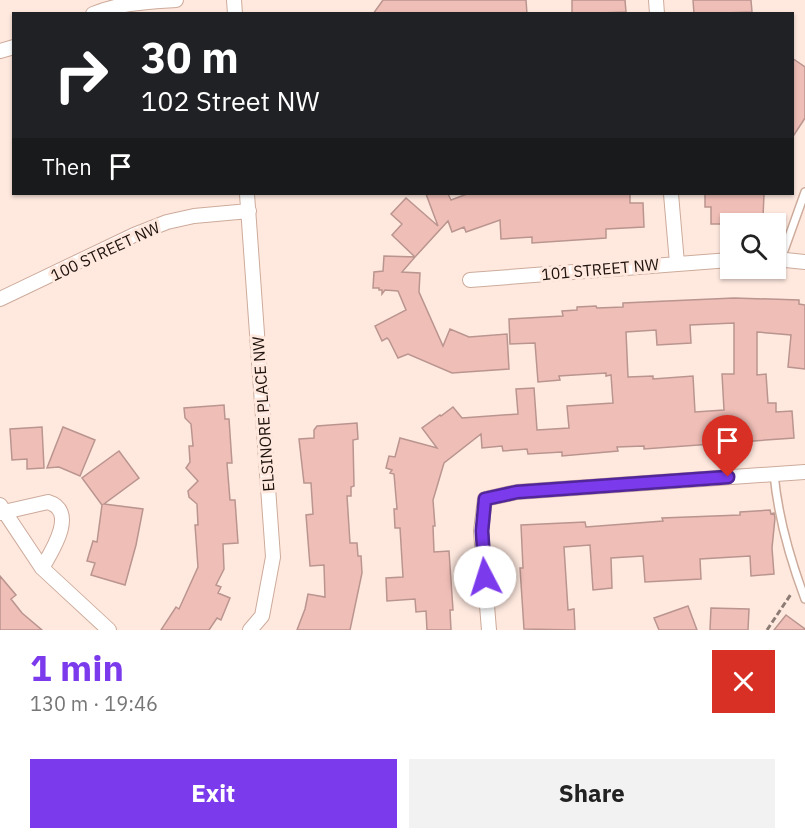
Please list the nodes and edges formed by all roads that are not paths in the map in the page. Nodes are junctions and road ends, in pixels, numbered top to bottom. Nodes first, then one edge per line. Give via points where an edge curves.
1 (176, 0) edge
2 (97, 12) edge
3 (805, 192) edge
4 (247, 195) edge
5 (671, 195) edge
6 (249, 211) junction
7 (786, 239) edge
8 (786, 260) edge
9 (720, 261) edge
10 (805, 262) edge
11 (677, 263) junction
12 (470, 280) dead end
13 (0, 299) edge
14 (805, 472) edge
15 (774, 474) junction
16 (1, 510) edge
17 (42, 568) junction
18 (805, 599) edge
19 (109, 630) edge
20 (250, 630) edge
21 (489, 630) edge

1 - 2 street
3 - 7 lane
4 - 6 street, ELSINORE PLACE NW
5 - 11 street
6 - 13 street, 100 STREET NW via 167,222
6 - 20 street, ELSINORE PLACE NW via 273,557 262,616
8 - 10 street
9 - 11 street, 101 STREET NW
11 - 12 street, 101 STREET NW
14 - 15 street
15 - 18 lane via 777,500
15 - 21 street via 517,492 485,499 482,531
16 - 17 street
16 - 17 street via 48,502 61,511 60,529
17 - 19 street

